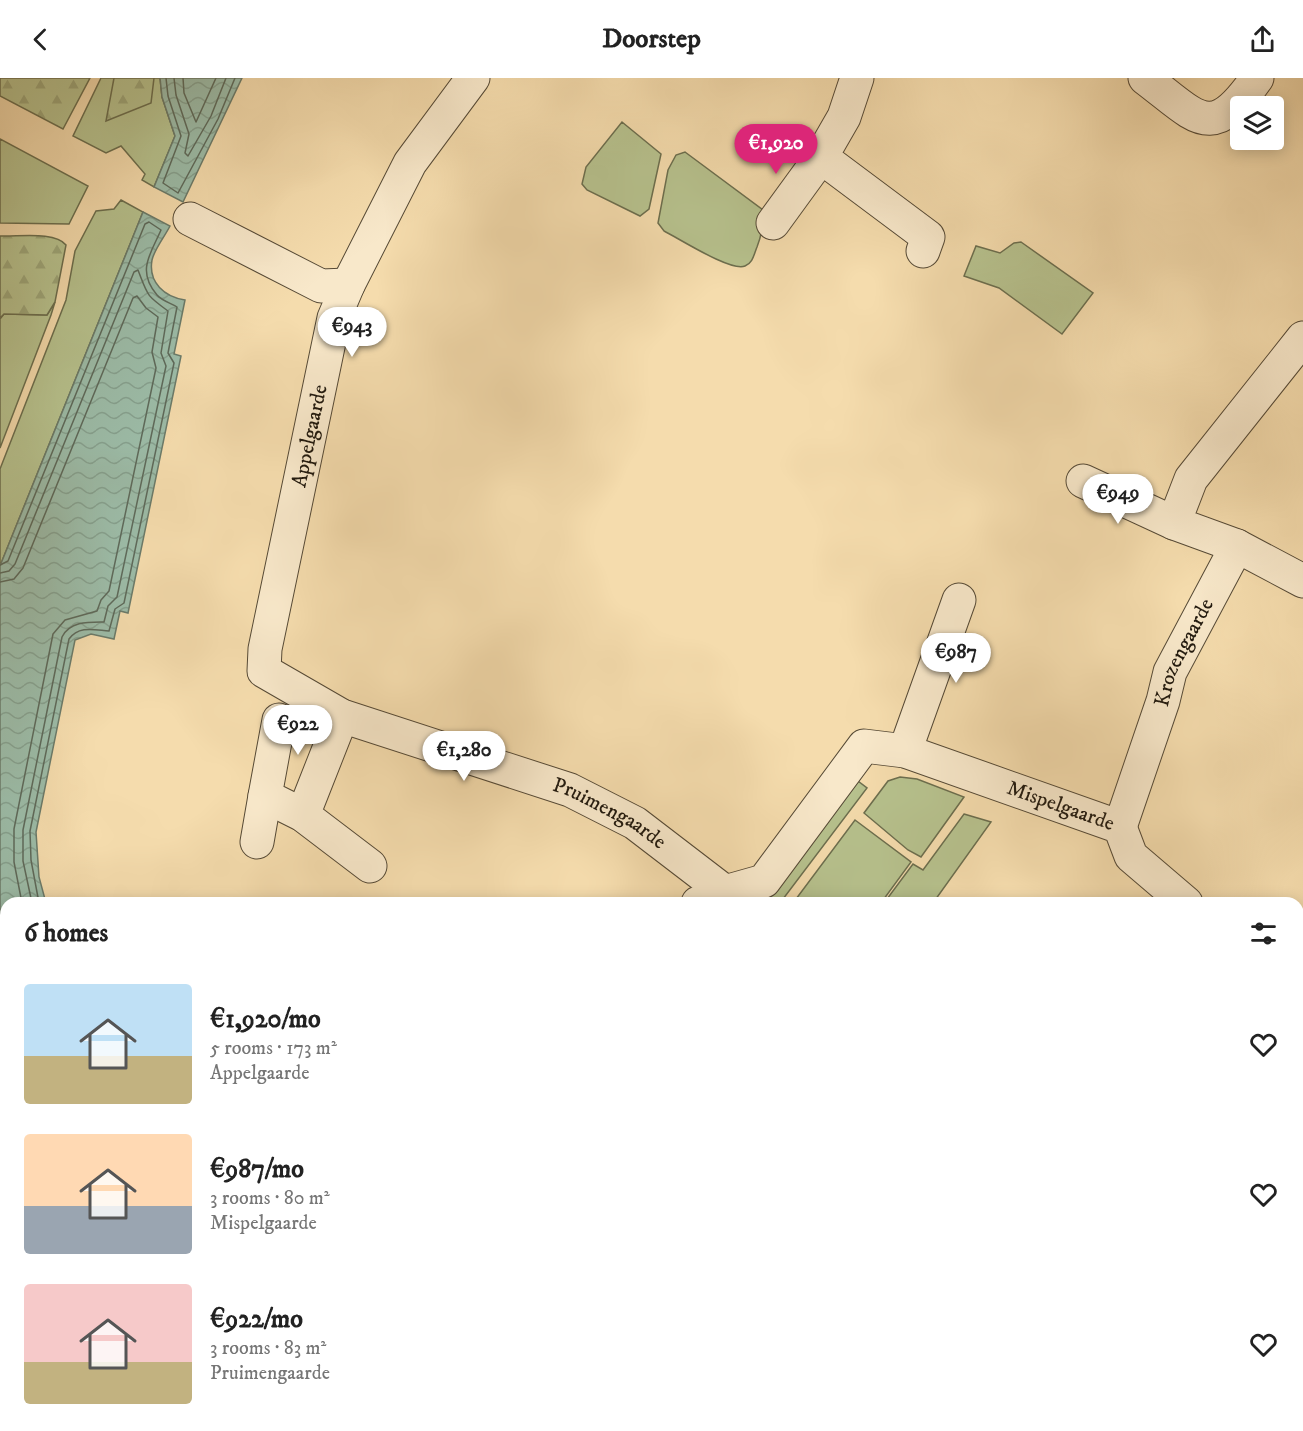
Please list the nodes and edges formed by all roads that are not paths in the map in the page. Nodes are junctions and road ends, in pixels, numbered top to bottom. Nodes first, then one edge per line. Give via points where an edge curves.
1 (473, 78) edge
2 (857, 78) edge
3 (1145, 78) edge
4 (1257, 78) edge
5 (821, 156) junction
6 (190, 219) dead end
7 (773, 224) dead end
8 (923, 251) dead end
9 (348, 285) junction
10 (1303, 339) edge
11 (1083, 481) dead end
12 (1174, 523) junction
13 (1237, 546) junction
14 (1303, 580) edge
15 (959, 600) dead end
16 (265, 649) joint
17 (342, 716) junction
18 (279, 720) dead end
19 (905, 751) junction
20 (265, 796) junction
21 (303, 814) junction
22 (1120, 827) junction
23 (257, 842) dead end
24 (370, 866) dead end
25 (715, 897) edge
26 (722, 897) edge
27 (1179, 897) edge

1 - 9 street, Appelgaarde via 410,163
2 - 5 street via 844,117
3 - 4 street via 1188,111 1216,120 1226,115
5 - 7 street
5 - 8 street via 928,237
6 - 9 street via 321,286
9 - 16 street, Appelgaarde via 334,318
10 - 12 street via 1191,479
11 - 12 street
12 - 13 street
13 - 14 street
13 - 22 street, Krozengaarde via 1170,672
15 - 19 street
16 - 17 street, Pruimengaarde via 264,670
17 - 21 street
17 - 25 street, Pruimengaarde via 570,789 635,823
18 - 20 street
19 - 22 street, Mispelgaarde
19 - 26 street, Mispelgaarde via 864,747 764,881
20 - 21 street
20 - 23 street
21 - 24 street
22 - 27 street, Mispelgaarde via 1131,856

